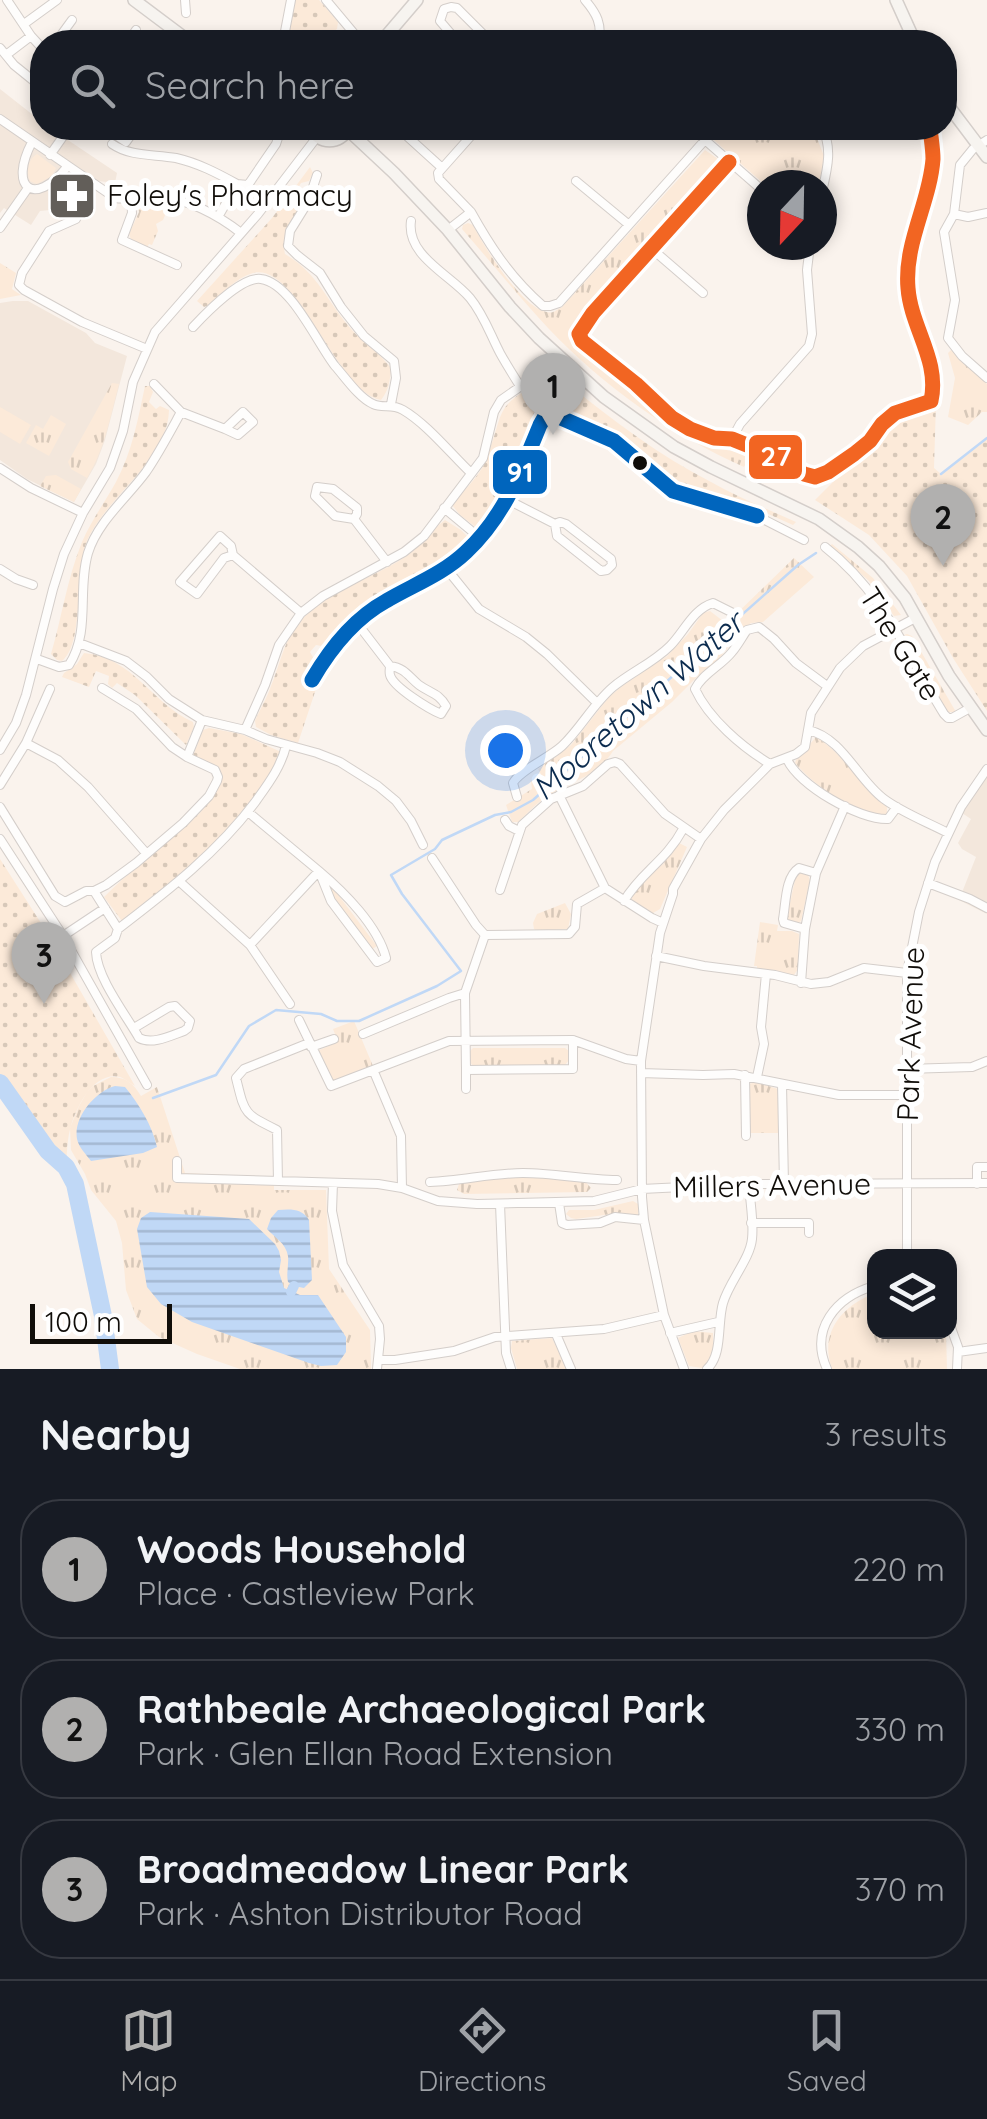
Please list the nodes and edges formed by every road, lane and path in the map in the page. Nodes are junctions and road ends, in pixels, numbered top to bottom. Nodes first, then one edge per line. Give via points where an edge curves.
1 (7, 0) edge
2 (58, 0) edge
3 (134, 0) edge
4 (185, 0) edge
5 (291, 0) edge
6 (326, 0) edge
7 (417, 0) edge
8 (586, 0) edge
9 (896, 0) edge
10 (186, 14) dead end
11 (72, 20) dead end
12 (24, 24) junction
13 (348, 25) junction
14 (65, 30) edge
15 (174, 30) edge
16 (285, 30) edge
17 (342, 30) edge
18 (352, 30) edge
19 (391, 30) edge
20 (448, 30) edge
21 (479, 30) edge
22 (601, 30) edge
23 (910, 30) edge
24 (30, 33) edge
25 (30, 37) edge
26 (3, 52) edge
27 (30, 78) edge
28 (957, 114) edge
29 (0, 119) edge
30 (61, 140) edge
31 (115, 140) edge
32 (277, 140) edge
33 (309, 140) edge
34 (360, 140) edge
35 (411, 140) edge
36 (467, 140) edge
37 (704, 140) joint
38 (828, 140) edge
39 (931, 140) edge
40 (32, 142) junction
41 (982, 142) edge
42 (50, 155) junction
43 (987, 157) edge
44 (729, 162) junction
45 (68, 167) junction
46 (441, 167) junction
47 (826, 170) edge
48 (317, 176) dead end
49 (747, 177) edge
50 (576, 180) dead end
51 (92, 184) junction
52 (237, 184) junction
53 (300, 186) dead end
54 (28, 188) junction
55 (313, 190) junction
56 (131, 198) junction
57 (471, 212) junction
58 (987, 213) edge
59 (954, 214) junction
60 (218, 217) junction
61 (411, 221) dead end
62 (628, 224) junction
63 (0, 228) edge
64 (448, 230) junction
65 (241, 233) junction
66 (427, 235) dead end
67 (415, 242) junction
68 (652, 248) junction
69 (808, 260) edge
70 (177, 265) dead end
71 (702, 293) dead end
72 (195, 305) dead end
73 (204, 316) junction
74 (193, 327) dead end
75 (146, 349) junction
76 (560, 358) junction
77 (987, 378) edge
78 (154, 384) dead end
79 (520, 386) junction
80 (164, 394) junction
81 (153, 404) dead end
82 (391, 404) junction
83 (181, 412) junction
84 (225, 429) dead end
85 (732, 439) junction
86 (763, 452) junction
87 (3, 471) edge
88 (471, 473) junction
89 (0, 485) edge
90 (747, 485) junction
91 (508, 500) junction
92 (444, 508) junction
93 (83, 513) junction
94 (354, 519) junction
95 (555, 524) junction
96 (480, 538) junction
97 (804, 540) dead end
98 (825, 547) dead end
99 (834, 554) junction
100 (233, 555) junction
101 (387, 562) junction
102 (826, 562) dead end
103 (446, 568) junction
104 (0, 569) edge
105 (33, 585) dead end
106 (301, 613) junction
107 (733, 613) dead end
108 (917, 617) junction
109 (356, 624) junction
110 (895, 628) junction
111 (80, 643) junction
112 (315, 650) dead end
113 (325, 657) junction
114 (37, 659) junction
115 (390, 666) junction
116 (312, 680) dead end
117 (827, 686) junction
118 (102, 688) dead end
119 (50, 689) dead end
120 (597, 703) junction
121 (970, 708) junction
122 (202, 720) junction
123 (245, 730) junction
124 (808, 730) junction
125 (987, 730) edge
126 (26, 743) junction
127 (286, 746) junction
128 (0, 750) edge
129 (187, 758) junction
130 (787, 759) junction
131 (770, 764) junction
132 (986, 772) edge
133 (0, 785) edge
134 (559, 795) junction
135 (517, 797) dead end
136 (845, 806) junction
137 (0, 808) edge
138 (897, 808) junction
139 (248, 812) junction
140 (506, 820) dead end
141 (682, 829) junction
142 (519, 831) junction
143 (948, 833) junction
144 (0, 839) edge
145 (701, 840) junction
146 (423, 844) dead end
147 (146, 852) junction
148 (432, 858) dead end
149 (319, 871) junction
150 (816, 874) junction
151 (180, 882) junction
152 (928, 883) junction
153 (605, 888) junction
154 (500, 890) dead end
155 (94, 891) junction
156 (624, 901) junction
157 (105, 908) junction
158 (987, 908) edge
159 (663, 922) junction
160 (805, 928) junction
161 (118, 929) junction
162 (486, 935) junction
163 (63, 936) junction
164 (250, 945) junction
165 (656, 956) junction
166 (907, 973) junction
167 (766, 974) junction
168 (801, 983) junction
169 (465, 993) junction
170 (290, 1004) dead end
171 (299, 1020) dead end
172 (134, 1028) junction
173 (363, 1034) dead end
174 (334, 1040) dead end
175 (465, 1040) junction
176 (573, 1040) junction
177 (310, 1045) junction
178 (642, 1061) junction
179 (987, 1061) edge
180 (906, 1069) junction
181 (466, 1070) junction
182 (374, 1072) junction
183 (641, 1073) junction
184 (745, 1075) junction
185 (757, 1077) junction
186 (782, 1084) junction
187 (147, 1085) dead end
188 (466, 1089) dead end
189 (906, 1095) junction
190 (746, 1136) dead end
191 (177, 1162) dead end
192 (987, 1167) edge
193 (616, 1180) dead end
194 (278, 1181) junction
195 (452, 1181) junction
196 (430, 1182) dead end
197 (333, 1183) junction
198 (749, 1184) junction
199 (784, 1184) junction
200 (907, 1184) junction
201 (982, 1184) edge
202 (402, 1188) junction
203 (642, 1188) junction
204 (594, 1190) junction
205 (450, 1202) junction
206 (560, 1203) junction
207 (500, 1204) junction
208 (644, 1220) junction
209 (751, 1222) junction
210 (809, 1233) dead end
211 (907, 1249) edge
212 (867, 1289) edge
213 (664, 1315) junction
214 (718, 1322) junction
215 (670, 1333) junction
216 (556, 1334) junction
217 (506, 1336) junction
218 (954, 1339) edge
219 (987, 1348) edge
220 (958, 1352) junction
221 (377, 1364) edge
222 (511, 1369) edge
223 (571, 1369) edge
224 (684, 1369) edge
225 (707, 1369) edge
226 (827, 1369) edge
227 (957, 1369) edge

1 - 12 street
2 - 12 street
3 - 15 street
4 - 10 street
5 - 16 street
6 - 13 street
7 - 19 street
8 - 22 street
9 - 23 street
11 - 14 street
12 - 24 street
13 - 17 street
13 - 18 street
20 - 21 street via 440,21 451,6
25 - 26 street
26 - 27 street
28 - 41 street
29 - 40 street
30 - 42 street
31 - 52 street via 124,153 197,164
32 - 52 street via 248,185
33 - 65 street
34 - 64 street
35 - 46 street
36 - 46 street
37 - 44 street
37 - 62 street
38 - 47 street
39 - 86 street via 907,284 930,358 931,401 895,412 870,441 815,477
40 - 42 street
40 - 54 street via 22,164
41 - 43 street
41 - 59 street via 960,165
42 - 45 street
44 - 49 street
44 - 68 street
45 - 51 street
45 - 54 street via 49,186
46 - 57 street via 439,180
48 - 55 street
50 - 62 street
51 - 56 street via 115,198
51 - 75 street via 76,220 49,231 19,285
52 - 60 street
53 - 55 street
54 - 63 street
55 - 82 street via 288,246 320,273 364,336 394,362
56 - 60 street via 172,199
56 - 70 street via 122,240
57 - 62 street via 509,274 543,306 559,303
57 - 64 street
58 - 59 street
59 - 77 street via 944,232 955,300 948,338
60 - 65 street
61 - 67 street
64 - 76 street
65 - 75 street
66 - 67 street
67 - 79 street via 477,307
68 - 71 street
68 - 85 street via 579,334 672,418 714,438
69 - 85 street via 809,346
72 - 73 street
73 - 74 street
73 - 82 street via 250,280 264,279 290,298 363,396 378,406
75 - 93 street via 110,468
76 - 79 street
76 - 90 street via 640,424
78 - 80 street
79 - 88 street via 500,400 483,458
80 - 81 street
80 - 83 street
82 - 88 street
83 - 84 street
83 - 111 street via 89,551
85 - 86 street
86 - 90 street
87 - 89 street
87 - 93 street
88 - 92 street
90 - 108 street via 819,519 858,547
91 - 95 street
91 - 96 street
91 - 97 street via 540,425 552,414 599,432 673,491 757,516
92 - 96 street
92 - 101 street via 424,536
93 - 114 street via 64,554
94 - 94 street via 335,516 315,496 318,487 333,489 357,508
94 - 101 street
95 - 95 street via 566,524 612,564 601,570 556,536
96 - 103 street
98 - 99 street, The Gate
99 - 102 street
99 - 110 street, The Gate
100 - 100 street via 220,536 180,582 197,594
100 - 106 street
101 - 106 street
103 - 109 street
103 - 120 street via 478,609 526,637
104 - 105 street
106 - 123 street via 288,628
107 - 120 street via 713,603 702,606 664,652
108 - 110 street
108 - 121 street
109 - 113 street
109 - 115 street
110 - 117 street via 863,646
110 - 121 street, The Gate via 944,714 952,718
111 - 114 street via 69,665
111 - 122 street via 126,661
112 - 113 street
113 - 116 street
114 - 128 street
115 - 115 street via 436,692 446,706 441,714 396,684
117 - 124 street
117 - 131 street via 754,627 699,681 694,689 711,714
118 - 129 street via 136,709
119 - 126 street
120 - 135 street via 562,745 513,780
121 - 125 street
122 - 123 street
122 - 129 street
123 - 127 street
124 - 130 street via 805,747
124 - 138 street via 827,739
126 - 133 street
126 - 147 street via 88,786
127 - 139 street
127 - 146 street via 340,762 378,786 404,810
129 - 147 street via 215,770 217,781 183,824
130 - 131 street
130 - 136 street via 803,780
131 - 145 street
132 - 143 street, Park Avenue
134 - 141 street via 615,762
134 - 142 street
134 - 153 street
136 - 138 street via 881,820
136 - 150 street
137 - 155 street via 60,900
138 - 143 street
139 - 149 street
139 - 151 street
140 - 142 street
141 - 145 street
141 - 156 street
142 - 154 street
143 - 152 street, Park Avenue
144 - 163 street
145 - 159 street via 675,882
147 - 155 street
148 - 162 street
149 - 149 street via 344,892 386,958 377,962 368,953 331,901
149 - 164 street
150 - 160 street
150 - 160 street via 799,868 792,873 782,919
151 - 161 street
151 - 164 street
152 - 158 street
152 - 166 street, Park Avenue
153 - 156 street
153 - 162 street via 577,904 569,934
155 - 157 street
156 - 159 street
157 - 161 street
157 - 163 street
159 - 165 street
160 - 168 street
161 - 172 street via 96,957
162 - 169 street
163 - 187 street
164 - 170 street
165 - 167 street
165 - 178 street
166 - 168 street via 864,968 829,982
166 - 180 street, Park Avenue
167 - 168 street
167 - 185 street
169 - 173 street
169 - 175 street
171 - 177 street
172 - 172 street via 169,1006 190,1022 184,1031 149,1042
174 - 177 street
175 - 176 street
175 - 181 street
175 - 182 street
176 - 178 street
176 - 181 street via 573,1069
177 - 182 street via 331,1086
177 - 194 street via 236,1078 245,1110 277,1130
178 - 183 street
179 - 180 street
180 - 189 street, Park Avenue
181 - 188 street
182 - 202 street via 401,1136
183 - 184 street
183 - 203 street
184 - 185 street
184 - 190 street
185 - 186 street
186 - 189 street
186 - 199 street
189 - 200 street, Park Avenue
191 - 194 street, Millers Avenue via 177,1178
192 - 201 street via 977,1167
193 - 204 street
194 - 197 street, Millers Avenue
195 - 196 street
195 - 204 street via 528,1173
195 - 205 street
197 - 202 street, Millers Avenue
197 - 221 street via 340,1254 379,1326
198 - 199 street, Millers Avenue
198 - 203 street, Millers Avenue
198 - 209 street
199 - 200 street, Millers Avenue
200 - 201 street, Millers Avenue
200 - 211 street, Park Avenue
202 - 205 street, Millers Avenue
203 - 204 street, Millers Avenue
203 - 208 street
204 - 206 street, Millers Avenue
205 - 207 street, Millers Avenue
206 - 207 street, Millers Avenue
206 - 208 street, Millers Avenue via 567,1225
207 - 217 street
208 - 213 street
209 - 210 street via 809,1223
209 - 214 street via 752,1240
212 - 226 street via 828,1318 820,1340
213 - 215 street
213 - 216 street
214 - 215 street
214 - 225 street via 716,1357
215 - 224 street
216 - 217 street
216 - 223 street
217 - 221 street
217 - 222 street
218 - 220 street
219 - 220 street
220 - 227 street

